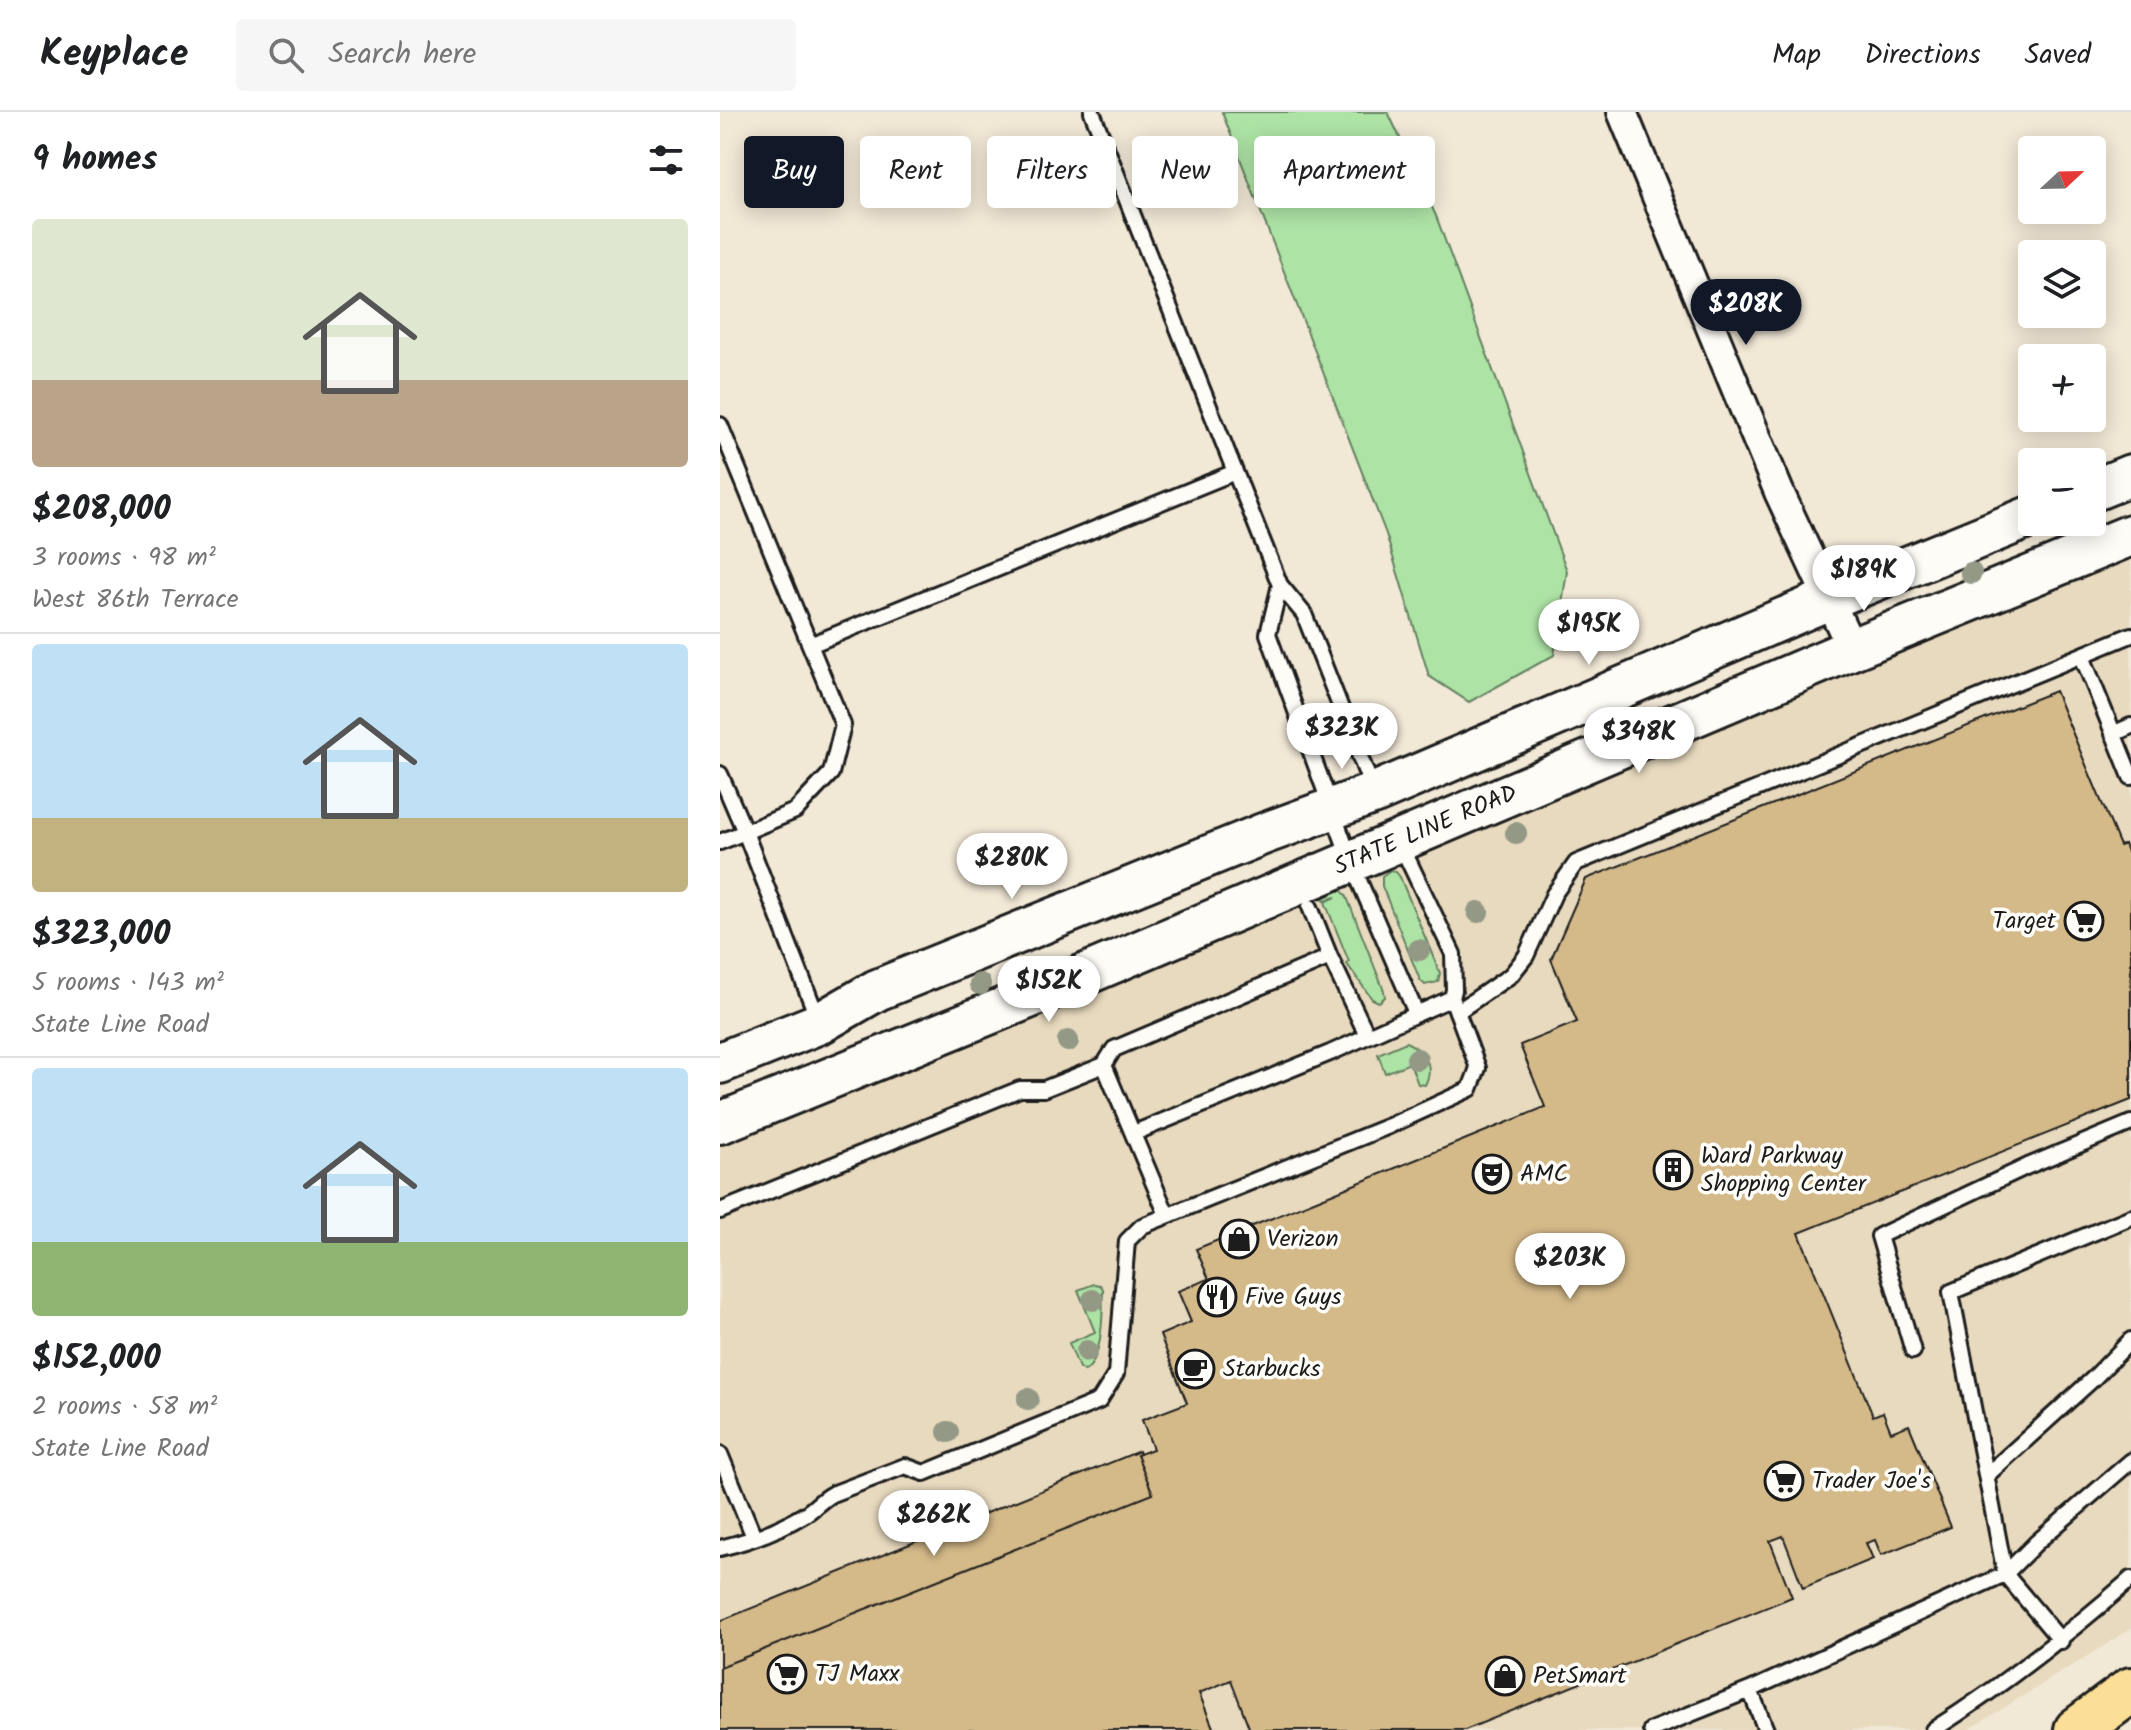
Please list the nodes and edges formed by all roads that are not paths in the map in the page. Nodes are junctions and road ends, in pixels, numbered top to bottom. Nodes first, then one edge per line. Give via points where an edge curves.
1 (1092, 112) edge
2 (1622, 112) edge
3 (720, 425) edge
4 (1235, 472) junction
5 (2131, 475) edge
6 (2106, 485) edge
7 (2018, 522) edge
8 (2131, 535) edge
9 (1280, 585) junction
10 (1829, 599) junction
11 (2131, 635) edge
12 (810, 645) junction
13 (1852, 649) junction
14 (2082, 656) junction
15 (2131, 726) edge
16 (2113, 734) junction
17 (720, 774) edge
18 (2131, 777) edge
19 (1375, 793) junction
20 (1331, 809) junction
21 (745, 832) junction
22 (720, 842) edge
23 (1400, 842) junction
24 (1351, 862) junction
25 (1310, 907) dead end
26 (1330, 957) junction
27 (1454, 1005) junction
28 (1416, 1013) junction
29 (820, 1023) junction
30 (1367, 1035) junction
31 (720, 1063) edge
32 (1104, 1065) junction
33 (720, 1123) edge
34 (2131, 1123) edge
35 (1134, 1133) junction
36 (720, 1211) edge
37 (1167, 1215) junction
38 (2131, 1217) edge
39 (2131, 1340) edge
40 (1913, 1351) dead end
41 (720, 1454) edge
42 (2131, 1461) edge
43 (1987, 1475) junction
44 (754, 1537) junction
45 (720, 1548) edge
46 (2005, 1574) junction
47 (2131, 1579) edge
48 (2061, 1641) junction
49 (1750, 1690) junction
50 (2131, 1690) edge
51 (1674, 1726) edge
52 (1651, 1730) edge
53 (1766, 1730) edge
54 (1933, 1730) edge
55 (2077, 1730) edge

1 - 4 lane
2 - 10 street via 1721,356
3 - 12 lane
4 - 9 lane
4 - 12 lane
5 - 6 main road
7 - 10 main road
8 - 13 main road, STATE LINE ROAD
9 - 19 lane via 1304,614
9 - 20 lane via 1268,634
10 - 13 street
10 - 19 main road
11 - 14 lane
12 - 21 lane via 843,725 831,773 795,811
13 - 23 main road, STATE LINE ROAD
14 - 16 lane
14 - 27 lane via 1576,863 1511,975
15 - 16 lane
16 - 18 lane
17 - 21 lane
19 - 20 main road
20 - 24 lane
20 - 29 main road via 877,990
21 - 22 lane
21 - 29 lane
23 - 24 main road, STATE LINE ROAD
23 - 27 lane via 1453,954
24 - 28 lane
24 - 33 main road, STATE LINE ROAD
25 - 26 lane
26 - 30 lane
26 - 32 lane via 1114,1049
27 - 28 lane
27 - 37 lane via 1478,1068 1470,1089
28 - 30 lane
29 - 31 main road
30 - 35 lane
32 - 35 lane
32 - 36 lane via 1044,1089 1020,1089
34 - 40 lane via 1879,1236
35 - 37 lane
37 - 44 lane via 1142,1226 1127,1241 1116,1374 1099,1401 924,1473 905,1466 832,1494 810,1511
38 - 43 lane via 1951,1292
39 - 43 lane
41 - 44 lane
42 - 46 lane
43 - 46 lane
44 - 45 lane
46 - 48 lane
46 - 49 lane
47 - 48 lane
48 - 54 lane
49 - 51 lane
49 - 53 lane
50 - 55 main road
51 - 52 lane

